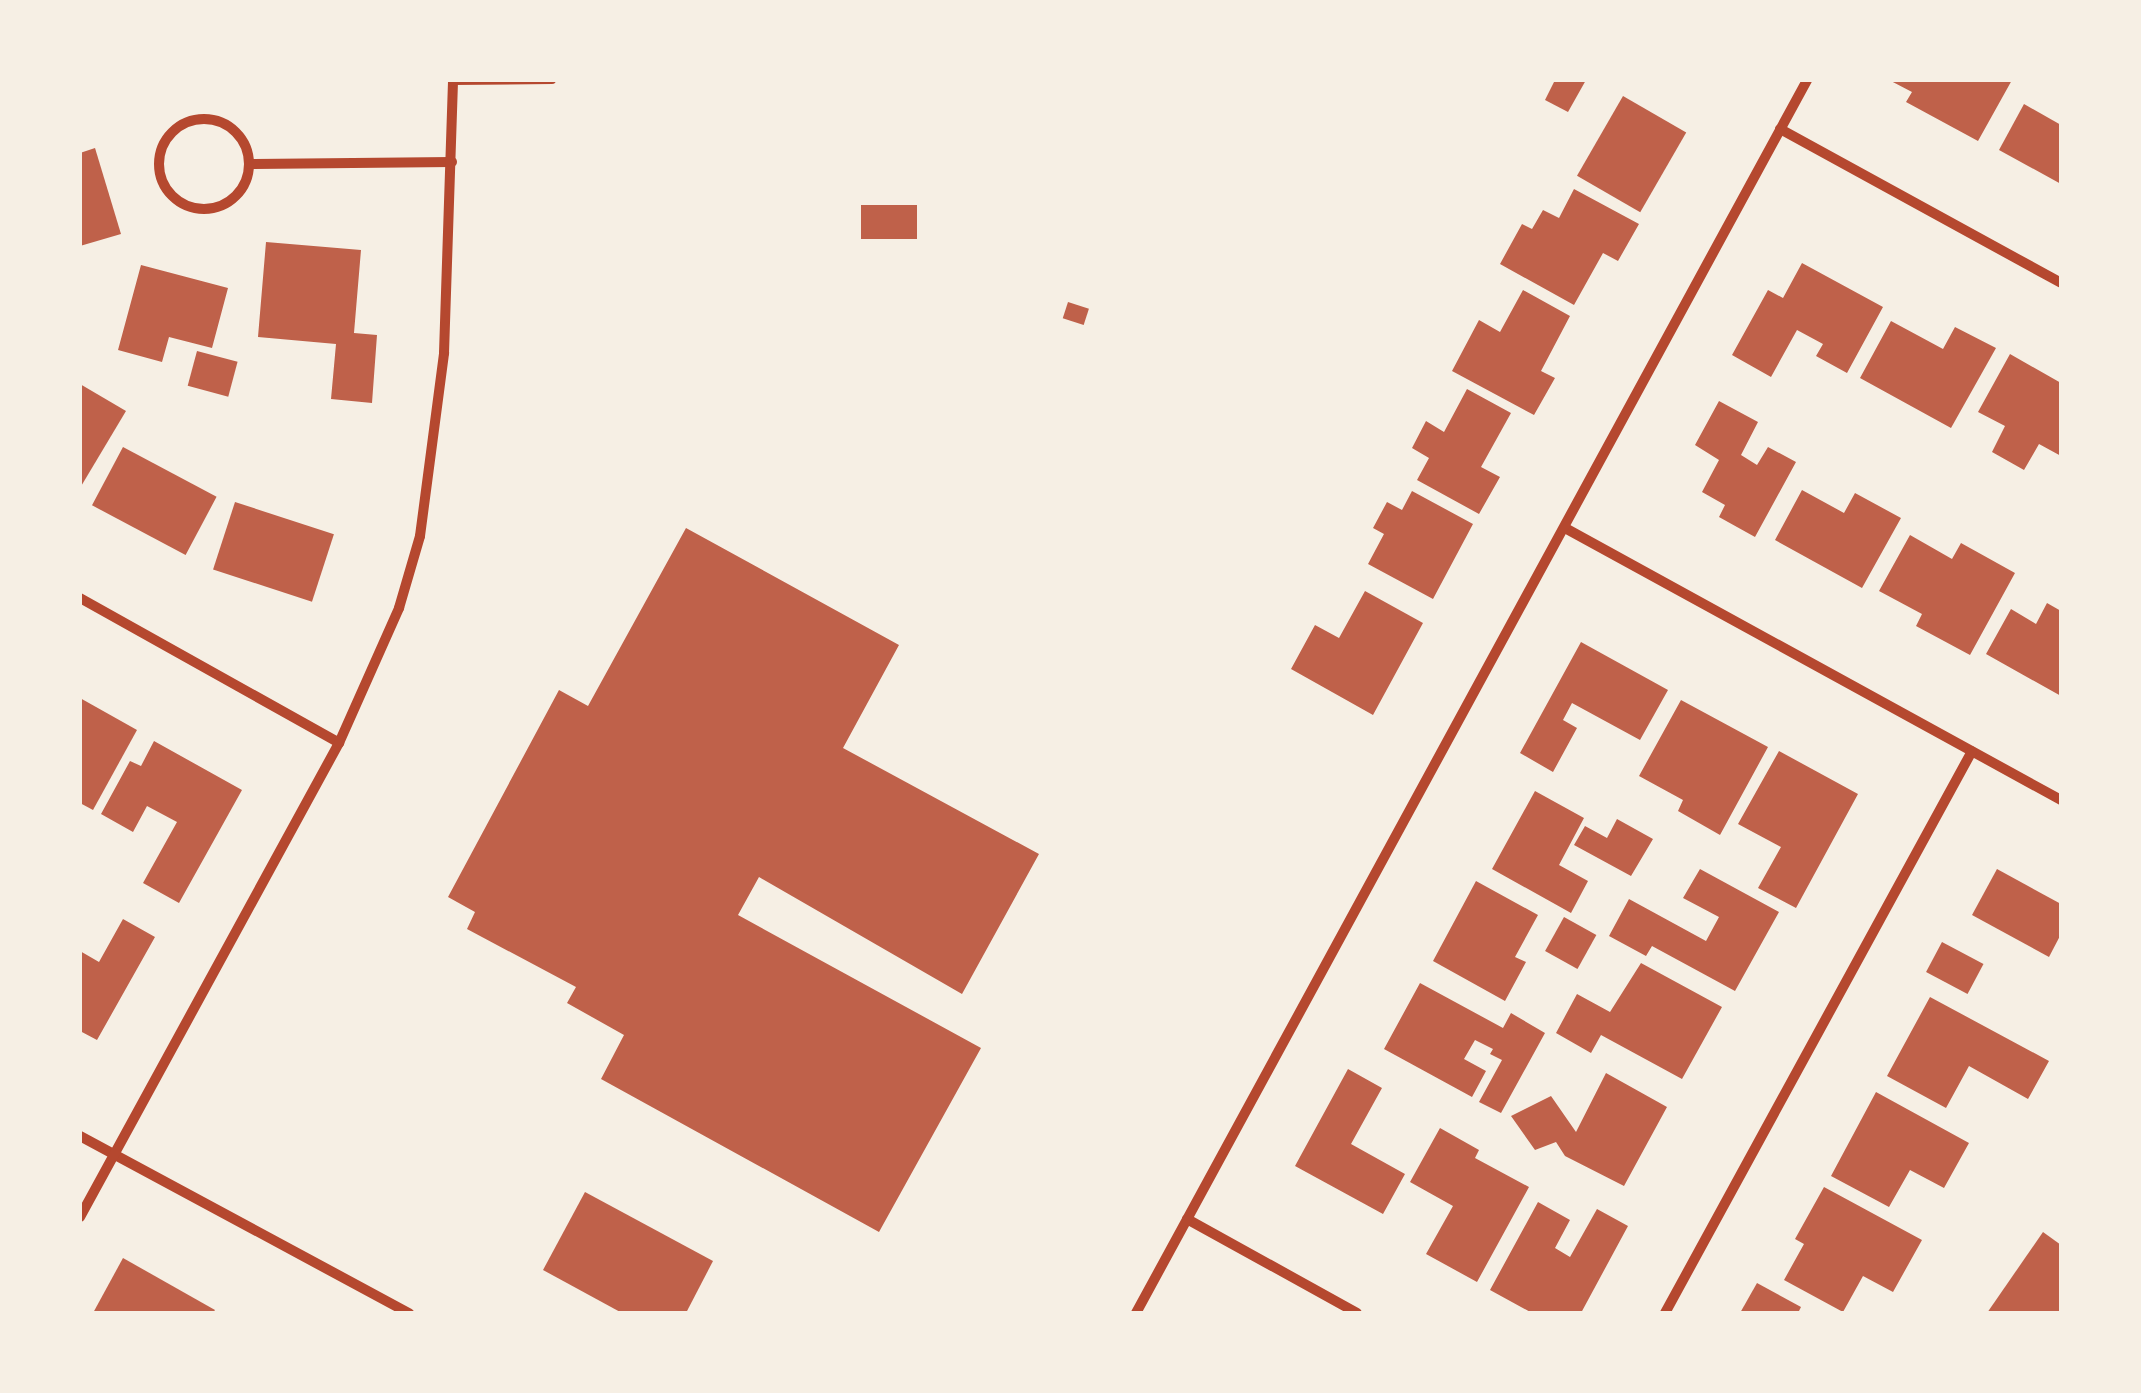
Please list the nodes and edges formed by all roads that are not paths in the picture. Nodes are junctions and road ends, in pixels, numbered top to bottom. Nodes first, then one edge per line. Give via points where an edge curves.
1 (453, 80) edge
2 (552, 80) edge
3 (1807, 80) edge
4 (1780, 129) junction
5 (452, 162) junction
6 (250, 164) junction
7 (2061, 283) edge
8 (1565, 528) junction
9 (80, 598) edge
10 (339, 743) junction
11 (1972, 752) junction
12 (2061, 800) edge
13 (80, 1136) edge
14 (113, 1154) junction
15 (80, 1217) edge
16 (1187, 1218) junction
17 (409, 1313) edge
18 (1136, 1313) edge
19 (1356, 1313) edge
20 (1664, 1313) edge

1 - 2 lane
1 - 5 street
3 - 4 street
4 - 7 street
4 - 8 street
5 - 6 street
5 - 10 street via 444,354 420,536 399,608
6 - 6 street via 236,132 204,119 172,132 159,164 173,196 205,209 237,196
8 - 11 street
8 - 16 street
9 - 10 street
10 - 14 street
11 - 12 street
11 - 20 street
13 - 14 street
14 - 15 street
14 - 17 street
16 - 18 street
16 - 19 street

